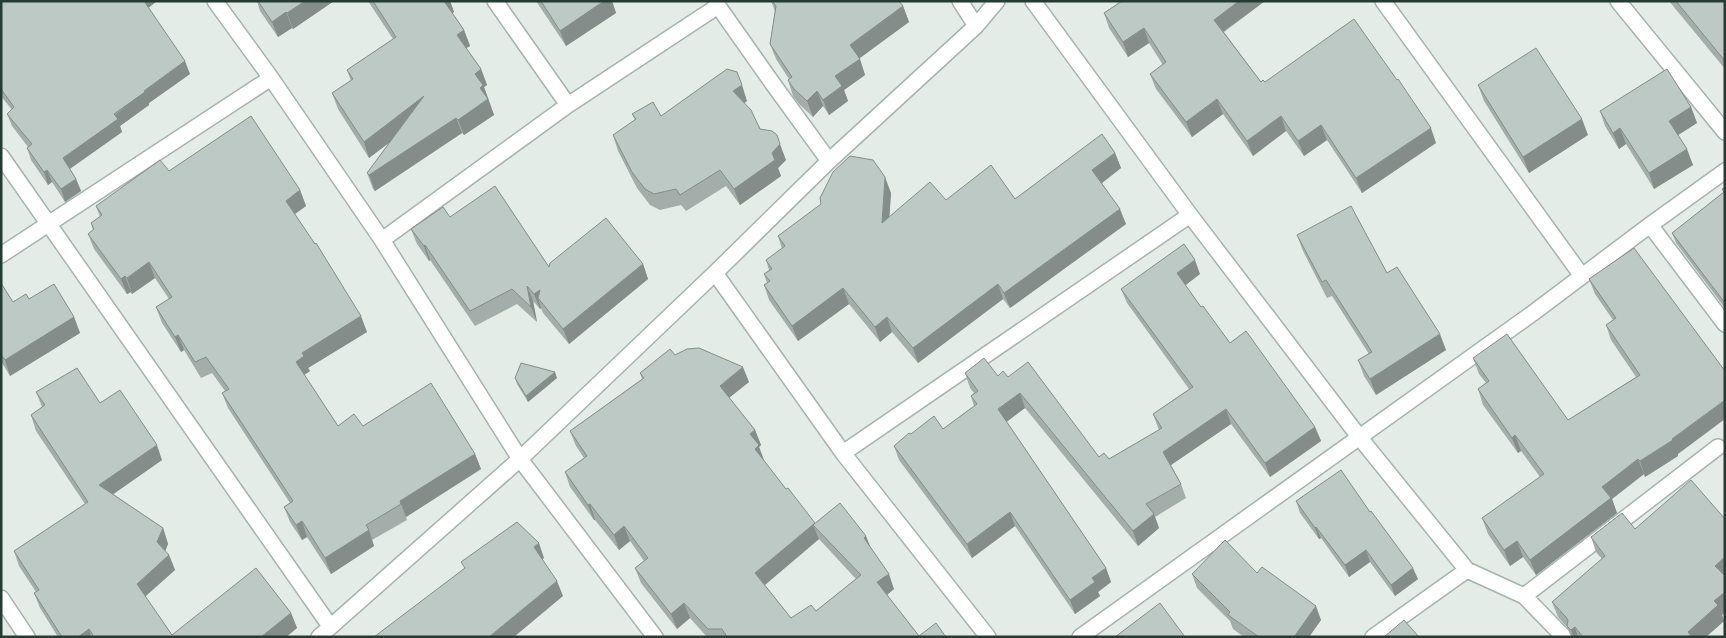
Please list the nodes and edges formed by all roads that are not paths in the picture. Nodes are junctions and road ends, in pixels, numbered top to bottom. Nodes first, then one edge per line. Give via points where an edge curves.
1 (215, 1) edge
2 (495, 1) edge
3 (960, 1) edge
4 (997, 1) edge
5 (1033, 1) edge
6 (1382, 1) edge
7 (1618, 1) edge
8 (719, 4) edge
9 (976, 26) junction
10 (271, 78) junction
11 (568, 105) junction
12 (1725, 132) edge
13 (1, 156) edge
14 (829, 161) junction
15 (1725, 171) edge
16 (1190, 215) junction
17 (50, 224) junction
18 (1650, 225) junction
19 (382, 240) junction
20 (1, 255) edge
21 (715, 273) junction
22 (1582, 276) junction
23 (1725, 324) edge
24 (1360, 438) junction
25 (1723, 448) edge
26 (843, 454) junction
27 (520, 458) junction
28 (1467, 570) junction
29 (1524, 596) junction
30 (1, 598) edge
31 (325, 632) edge
32 (26, 637) edge
33 (655, 637) edge
34 (988, 637) edge
35 (1080, 637) edge
36 (1373, 637) edge
37 (1378, 637) edge
38 (1564, 637) edge

1 - 10 street
2 - 11 street
3 - 9 street
4 - 9 street
5 - 16 street
6 - 22 street
7 - 12 street
8 - 11 street
8 - 14 street
9 - 14 street
10 - 17 street
10 - 19 street
11 - 19 street
13 - 17 street
14 - 21 street
15 - 18 street
16 - 24 street
16 - 26 street
17 - 20 street
17 - 31 street
18 - 22 street
18 - 23 street
19 - 27 street
21 - 26 street
21 - 27 street
22 - 24 street
24 - 28 street
24 - 35 street
25 - 29 street
26 - 34 street
27 - 31 street
27 - 33 street
28 - 29 street
28 - 36 street
28 - 37 street
29 - 38 street
30 - 32 street

